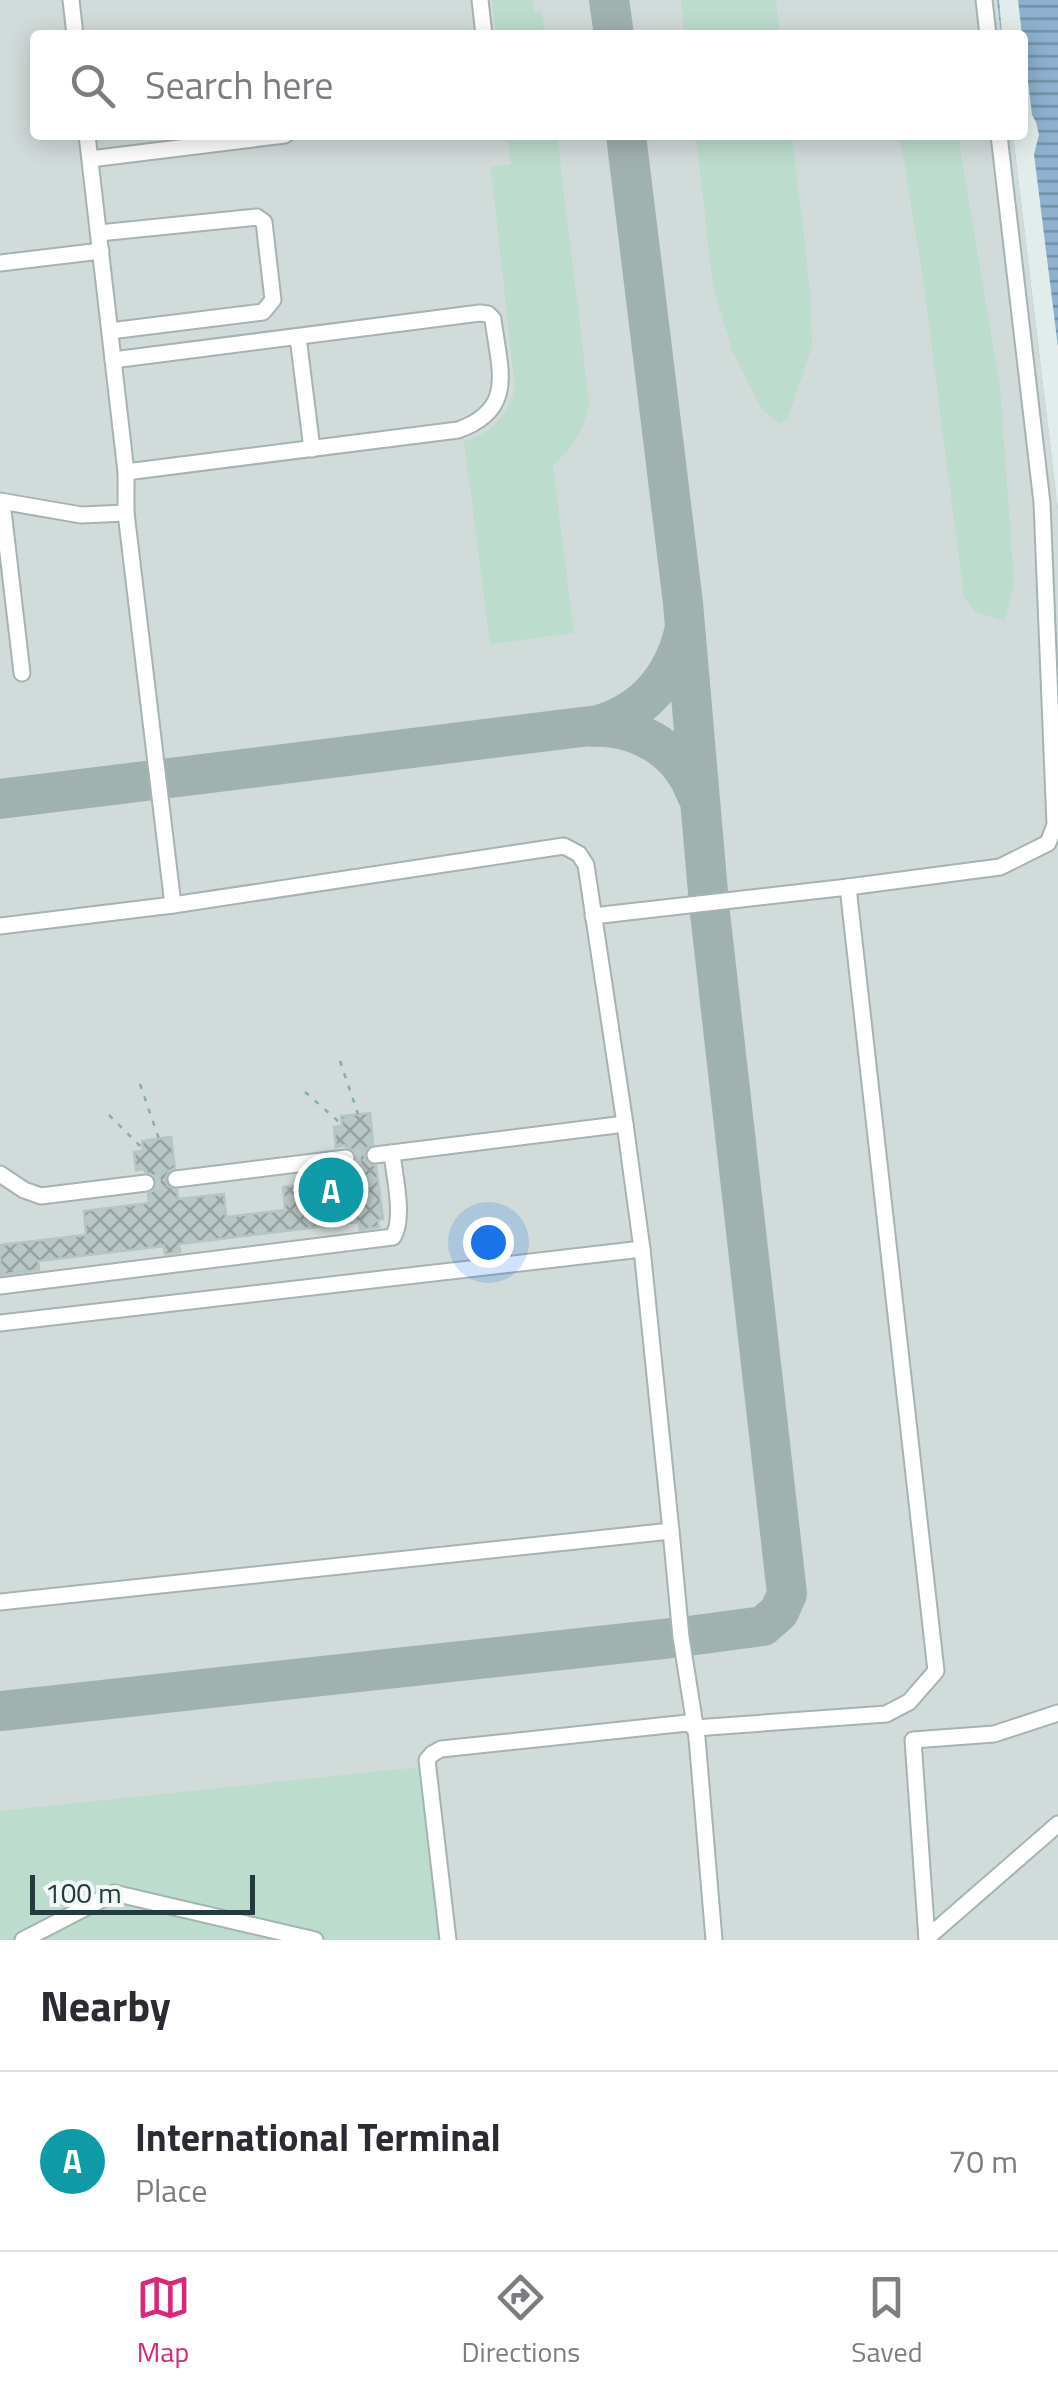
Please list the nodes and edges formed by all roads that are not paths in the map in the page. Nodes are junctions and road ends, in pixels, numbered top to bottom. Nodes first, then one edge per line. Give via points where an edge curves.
1 (71, 0) edge
2 (480, 0) edge
3 (984, 0) edge
4 (74, 30) edge
5 (483, 30) edge
6 (987, 30) edge
7 (88, 140) edge
8 (244, 140) edge
9 (1001, 140) edge
10 (90, 159) junction
11 (99, 232) junction
12 (101, 251) junction
13 (0, 264) edge
14 (110, 332) junction
15 (298, 336) junction
16 (114, 360) junction
17 (312, 448) junction
18 (126, 472) junction
19 (1, 501) edge
20 (126, 512) junction
21 (22, 673) dead end
22 (848, 888) junction
23 (172, 905) junction
24 (593, 916) junction
25 (0, 926) edge
26 (625, 1124) junction
27 (346, 1158) tunnel mouth
28 (0, 1174) edge
29 (176, 1179) tunnel mouth
30 (146, 1183) tunnel mouth
31 (642, 1249) junction
32 (0, 1286) edge
33 (0, 1323) edge
34 (671, 1531) junction
35 (0, 1602) edge
36 (1058, 1713) edge
37 (695, 1728) junction
38 (1058, 1824) edge
39 (927, 1939) edge
40 (24, 1940) edge
41 (315, 1940) edge
42 (448, 1940) edge
43 (714, 1940) edge

1 - 4 lane
2 - 5 lane
3 - 6 lane
7 - 10 lane
8 - 10 lane
9 - 22 lane via 1042,503 1055,825 1048,842 1000,868
10 - 11 lane
11 - 12 lane
11 - 14 lane via 257,217 264,222 273,300 263,312
12 - 13 lane
12 - 14 lane
14 - 16 lane
15 - 16 lane
15 - 17 lane
15 - 17 lane via 480,313 493,319 500,396 474,424
16 - 18 lane
17 - 18 lane
18 - 20 lane
19 - 20 lane via 80,516
19 - 21 lane
20 - 23 lane
22 - 24 lane
22 - 37 lane via 936,1671 910,1702 886,1714
23 - 24 lane via 564,846 586,866
23 - 25 lane
24 - 26 lane
26 - 31 lane
26 - 32 lane via 383,1154 398,1215 393,1237
27 - 29 lane
28 - 30 lane via 41,1196
31 - 33 lane
31 - 34 lane
34 - 35 lane
34 - 37 lane
36 - 39 lane via 994,1734 913,1740
37 - 42 lane via 687,1723 432,1754
37 - 43 lane
38 - 39 lane
40 - 41 lane via 114,1893

